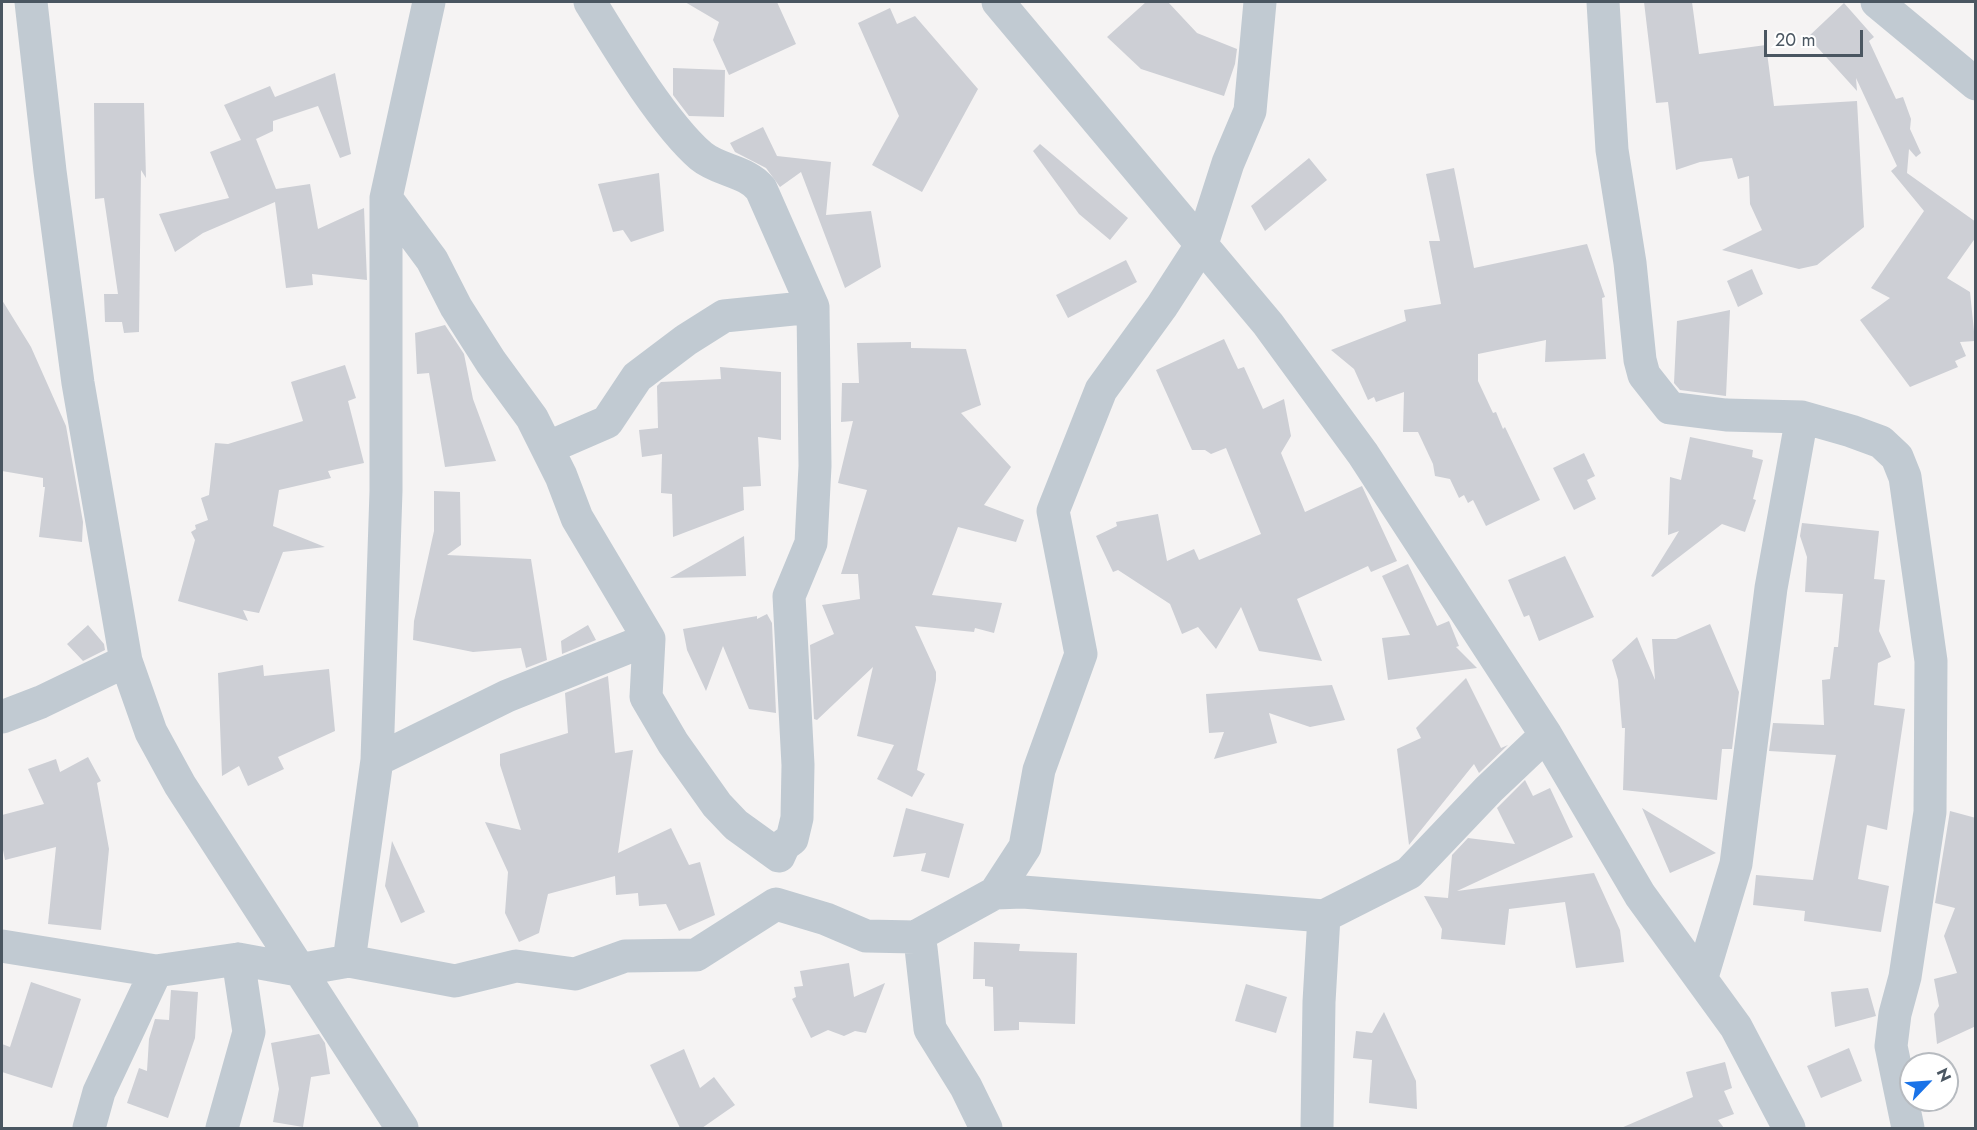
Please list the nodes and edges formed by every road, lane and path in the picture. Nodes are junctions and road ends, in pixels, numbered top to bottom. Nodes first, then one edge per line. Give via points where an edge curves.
1 (31, 2) edge
2 (429, 2) edge
3 (590, 2) edge
4 (998, 2) edge
5 (1260, 2) edge
6 (1603, 2) edge
7 (1878, 2) edge
8 (1976, 84) edge
9 (386, 198) junction
10 (1202, 244) junction
11 (813, 307) junction
12 (1802, 417) junction
13 (547, 448) junction
14 (649, 639) junction
15 (126, 661) junction
16 (2, 717) edge
17 (1546, 735) junction
18 (377, 760) junction
19 (764, 845) junction
20 (995, 893) junction
21 (776, 904) junction
22 (1324, 916) junction
23 (915, 937) junction
24 (2, 946) edge
25 (238, 959) junction
26 (348, 961) junction
27 (298, 970) junction
28 (156, 971) junction
29 (1702, 978) junction
30 (89, 1128) edge
31 (222, 1128) edge
32 (402, 1128) edge
33 (986, 1128) edge
34 (1317, 1128) edge
35 (1789, 1128) edge
36 (1908, 1128) edge

1 - 15 street via 78,383
2 - 9 street
3 - 11 street via 687,141 712,164 754,181 761,189
4 - 10 street
5 - 10 street via 1250,111 1228,163
6 - 12 street via 1612,150 1644,375 1670,408 1726,415
7 - 8 street
9 - 13 street via 432,260 456,307 532,418
9 - 18 street via 386,491
10 - 17 street via 1268,324 1363,454
10 - 20 street via 1101,390 1053,512 1082,654 1039,770 1025,847
11 - 13 street via 724,316 637,377 607,422
11 - 19 street via 815,466 811,543 789,596 797,818 792,839 778,856
12 - 29 street via 1771,588 1736,864
12 - 36 street via 1881,442 1896,457 1905,477 1931,661 1930,812 1891,1046
13 - 14 street via 577,518
14 - 18 street via 507,696
14 - 19 street via 646,697 717,805
15 - 16 street
15 - 27 street via 151,732 180,785
17 - 22 street via 1409,873
17 - 29 street via 1640,895
18 - 26 street
19 - 21 street
20 - 22 street
20 - 23 street
21 - 23 street via 866,936
21 - 26 street via 696,955 625,956 574,974 516,966 455,981
22 - 34 street
23 - 33 street via 921,948 930,1029
24 - 28 street
25 - 27 street
25 - 28 street
25 - 31 street via 249,1032
26 - 27 street
27 - 32 street
28 - 30 street via 99,1092
29 - 35 street via 1736,1027

